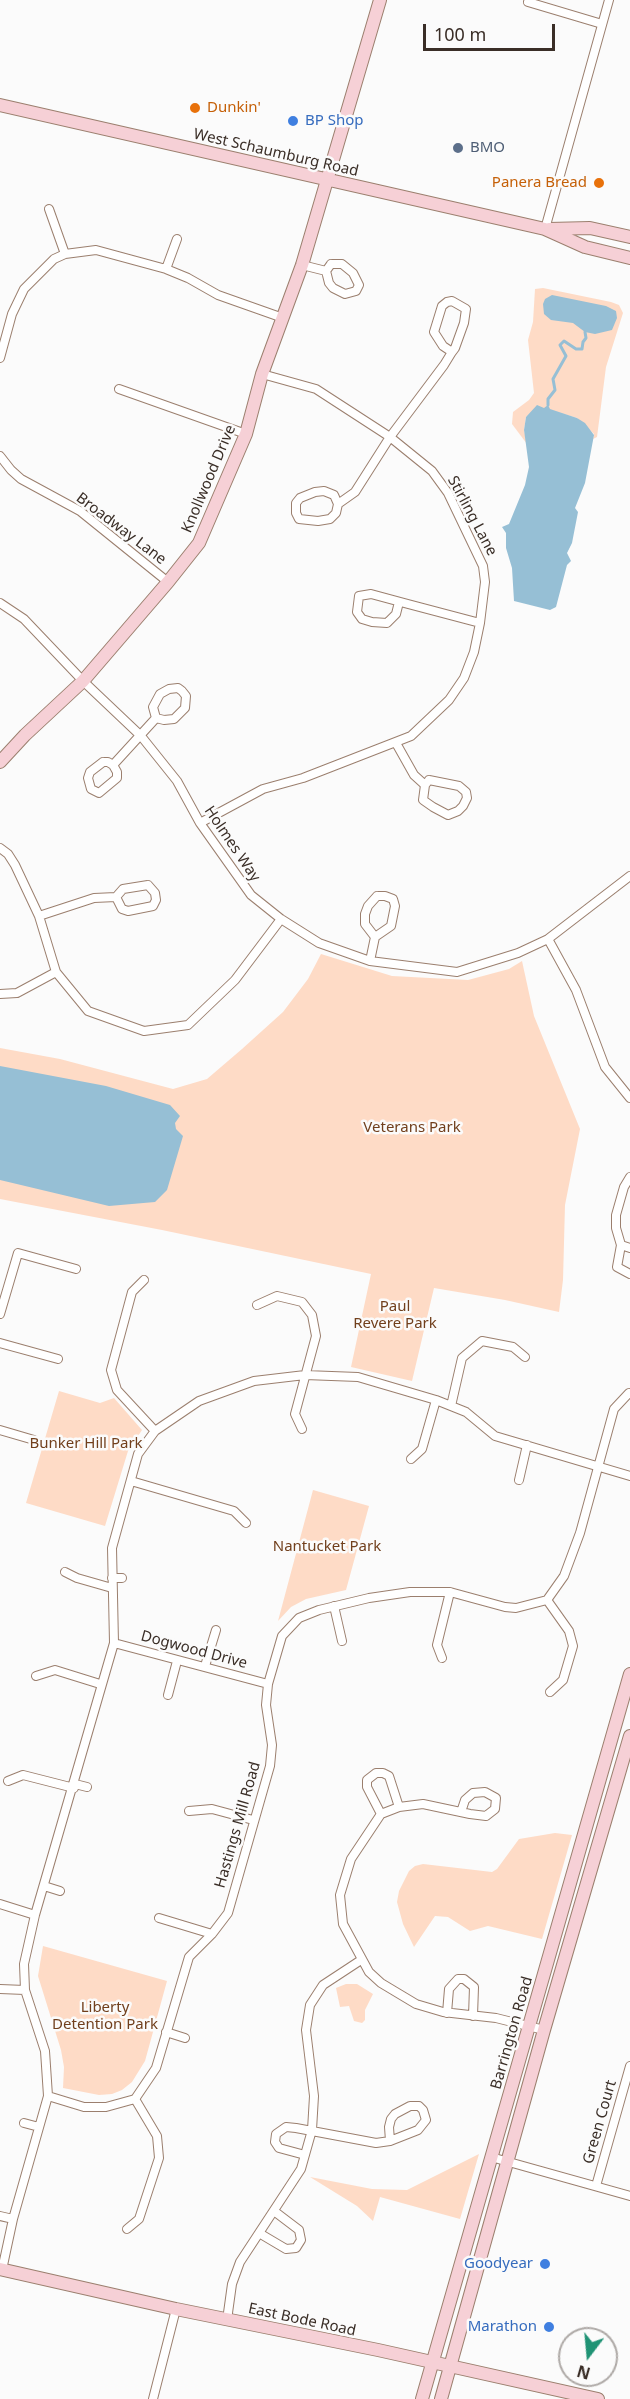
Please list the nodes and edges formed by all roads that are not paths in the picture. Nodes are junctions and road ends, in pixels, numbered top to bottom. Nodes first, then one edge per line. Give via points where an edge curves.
1 (380, 0) edge
2 (609, 0) edge
3 (528, 2) dead end
4 (602, 24) junction
5 (0, 105) edge
6 (326, 180) junction
7 (49, 209) dead end
8 (545, 229) junction
9 (630, 237) edge
10 (177, 239) dead end
11 (65, 254) junction
12 (630, 258) edge
13 (302, 265) junction
14 (166, 268) junction
15 (326, 271) dead end
16 (283, 318) junction
17 (452, 352) junction
18 (0, 358) edge
19 (262, 374) junction
20 (119, 389) dead end
21 (246, 434) junction
22 (390, 437) junction
23 (0, 456) edge
24 (338, 504) junction
25 (168, 582) junction
26 (399, 602) junction
27 (0, 603) edge
28 (480, 623) junction
29 (83, 681) junction
30 (156, 718) dead end
31 (141, 736) junction
32 (396, 743) junction
33 (0, 762) edge
34 (113, 765) dead end
35 (425, 785) junction
36 (200, 823) junction
37 (0, 848) edge
38 (630, 876) edge
39 (116, 897) junction
40 (39, 916) junction
41 (281, 919) junction
42 (375, 937) junction
43 (548, 939) junction
44 (370, 961) junction
45 (56, 972) junction
46 (0, 994) edge
47 (630, 1098) edge
48 (630, 1177) edge
49 (621, 1245) junction
50 (630, 1248) edge
51 (76, 1269) dead end
52 (630, 1274) edge
53 (144, 1280) dead end
54 (257, 1305) dead end
55 (0, 1314) edge
56 (0, 1343) edge
57 (525, 1357) dead end
58 (58, 1359) dead end
59 (305, 1375) junction
60 (629, 1393) edge
61 (436, 1400) junction
62 (451, 1406) junction
63 (302, 1428) dead end
64 (0, 1430) edge
65 (155, 1431) junction
66 (34, 1440) dead end
67 (527, 1445) junction
68 (411, 1460) dead end
69 (598, 1467) junction
70 (630, 1476) edge
71 (519, 1480) dead end
72 (131, 1481) junction
73 (246, 1523) dead end
74 (66, 1572) dead end
75 (112, 1578) junction
76 (122, 1578) dead end
77 (112, 1588) junction
78 (450, 1592) junction
79 (547, 1600) junction
80 (334, 1606) junction
81 (216, 1630) dead end
82 (342, 1641) dead end
83 (114, 1643) junction
84 (442, 1658) dead end
85 (177, 1661) junction
86 (206, 1666) junction
87 (630, 1674) edge
88 (36, 1676) dead end
89 (100, 1683) junction
90 (268, 1684) junction
91 (550, 1692) dead end
92 (168, 1695) dead end
93 (630, 1737) edge
94 (8, 1781) dead end
95 (74, 1786) junction
96 (87, 1787) dead end
97 (399, 1808) junction
98 (189, 1811) dead end
99 (461, 1812) dead end
100 (381, 1814) junction
101 (253, 1820) junction
102 (44, 1886) junction
103 (60, 1891) dead end
104 (0, 1904) edge
105 (35, 1915) junction
106 (159, 1918) dead end
107 (212, 1934) junction
108 (361, 1960) junction
109 (0, 1989) edge
110 (25, 1990) junction
111 (447, 2013) junction
112 (473, 2016) junction
113 (530, 2026) junction
114 (544, 2030) junction
115 (166, 2032) junction
116 (185, 2038) dead end
117 (630, 2066) edge
118 (48, 2096) junction
119 (135, 2099) junction
120 (24, 2123) dead end
121 (39, 2127) junction
122 (312, 2130) junction
123 (390, 2141) junction
124 (305, 2155) junction
125 (491, 2157) junction
126 (508, 2162) junction
127 (596, 2186) junction
128 (630, 2196) edge
129 (274, 2211) junction
130 (0, 2216) edge
131 (13, 2219) junction
132 (127, 2229) dead end
133 (260, 2233) junction
134 (1, 2270) edge
135 (176, 2309) junction
136 (227, 2320) junction
137 (433, 2362) junction
138 (450, 2366) junction
139 (153, 2399) edge
140 (422, 2399) edge
141 (441, 2399) edge
142 (598, 2399) edge

1 - 6 main road, Knollwood Drive
2 - 4 street
3 - 4 street
4 - 8 street
5 - 6 main road, West Schaumburg Road
6 - 8 main road, West Schaumburg Road
6 - 13 main road, Knollwood Drive
7 - 11 street
8 - 9 main road, West Schaumburg Road via 590,228
8 - 12 main road, West Schaumburg Road via 585,247
10 - 14 street
11 - 14 street via 96,250
11 - 18 street via 54,259 24,289 12,314
13 - 15 street
13 - 16 main road, Knollwood Drive
14 - 16 street via 218,295
16 - 19 main road, Knollwood Drive
17 - 17 street via 466,309 452,301 442,306 434,332
17 - 22 street
19 - 21 main road, Knollwood Drive
19 - 22 street, Stirling Lane via 316,389
20 - 21 street
21 - 25 main road, Knollwood Drive via 199,543
22 - 24 street via 355,492
22 - 28 street, Stirling Lane via 437,477 472,541 484,574
23 - 25 street, Broadway Lane via 21,479 80,512
24 - 24 street via 334,495 315,492 300,498 296,513 298,519 330,519
25 - 29 main road, Knollwood Drive
26 - 26 street via 371,594 359,596 357,612 362,619 387,623 396,614
26 - 28 street
27 - 29 street, Holmes Way via 24,619
28 - 32 street, Stirling Lane via 464,678 449,700 411,736
29 - 31 street, Holmes Way
29 - 33 main road, Knollwood Drive
30 - 31 street
31 - 34 street
31 - 36 street, Holmes Way via 177,781
32 - 35 street via 414,775
32 - 36 street, Stirling Lane via 263,789
35 - 35 street via 423,800 433,807 448,815 463,806 466,792 459,786 437,780 429,780
36 - 41 street, Holmes Way via 251,895
37 - 40 street via 15,865
38 - 43 street, Holmes Way
39 - 39 street via 122,909 128,911 153,906 156,900 148,885 123,889
39 - 40 street via 94,898
40 - 45 street
41 - 44 street, Holmes Way via 319,943
41 - 45 street via 235,980 188,1024 144,1031 88,1011
42 - 42 street via 391,926 394,917 393,899 385,896 373,898 365,914 365,924
42 - 44 street
43 - 44 street, Holmes Way via 457,972
43 - 47 street via 576,990 605,1067
45 - 46 street via 17,993
48 - 49 street via 616,1215
49 - 50 street
49 - 52 street via 617,1268
51 - 55 street via 18,1253
53 - 65 street via 132,1292 111,1371 117,1390
54 - 59 street via 277,1296 302,1302 312,1315 316,1336
56 - 58 street
57 - 62 street via 513,1347 482,1341 462,1358
59 - 61 street via 358,1377
59 - 63 street via 295,1414
59 - 65 street via 254,1381 199,1401
60 - 69 street via 614,1409
61 - 62 street
61 - 68 street via 422,1449
62 - 67 street via 495,1436
64 - 66 street
65 - 72 street via 138,1454
67 - 69 street
67 - 71 street
69 - 70 street
69 - 79 street via 564,1576
72 - 73 street via 234,1511
72 - 75 street via 112,1548
74 - 77 street
75 - 76 street
75 - 77 street
77 - 83 street
78 - 79 street, Hastings Mill Road via 516,1608
78 - 80 street, Hastings Mill Road via 410,1592
78 - 84 street via 437,1645
79 - 91 street via 569,1631 573,1646 563,1680
80 - 82 street
80 - 90 street, Hastings Mill Road via 299,1618 282,1636
81 - 86 street
83 - 85 street, Dogwood Drive
83 - 89 street
85 - 86 street, Dogwood Drive
85 - 92 street
86 - 90 street, Dogwood Drive
87 - 113 main road, Barrington Road
88 - 89 street via 55,1670
89 - 95 street
90 - 101 street, Hastings Mill Road via 270,1766
93 - 114 main road, Barrington Road
94 - 95 street via 23,1775
95 - 96 street
95 - 102 street
97 - 99 street via 423,1804
97 - 100 street
97 - 100 street via 389,1776 376,1773 367,1780 367,1787
98 - 101 street via 212,1809
100 - 108 street via 351,1859 340,1894 343,1924
101 - 107 street, Hastings Mill Road via 228,1913
102 - 103 street
102 - 105 street
104 - 105 street
105 - 110 street via 24,1964
106 - 107 street
107 - 115 street, Hastings Mill Road via 189,1957
108 - 111 street via 369,1972 398,1994
108 - 122 street via 323,1985 310,2005 306,2030 314,2096
109 - 110 street
110 - 118 street via 45,2051
111 - 112 street
111 - 112 street via 449,1989 458,1979 464,1979 474,1987
112 - 113 street
113 - 114 street
113 - 125 main road, Barrington Road
114 - 126 main road, Barrington Road
115 - 116 street
115 - 119 street, Hastings Mill Road via 156,2068
117 - 127 street, Green Court
118 - 119 street via 84,2107 106,2107
118 - 121 street
119 - 132 street via 157,2136 159,2158 139,2219
120 - 121 street
121 - 131 street
122 - 123 street
122 - 124 street
122 - 124 street via 286,2127 276,2134 279,2148
123 - 123 street via 418,2130 426,2120 423,2110 416,2105 395,2114 389,2127
124 - 129 street via 296,2178
125 - 126 street
125 - 137 main road, Barrington Road
126 - 127 street
126 - 138 main road, Barrington Road
127 - 128 street
129 - 133 street
129 - 133 street via 299,2230 301,2240 296,2248 286,2249
130 - 131 street
131 - 134 street
133 - 136 street via 240,2262
134 - 135 main road, East Bode Road
135 - 136 main road, East Bode Road
135 - 139 street
136 - 137 main road, East Bode Road
137 - 138 main road, East Bode Road
137 - 140 main road, Barrington Road
138 - 141 main road, Barrington Road
138 - 142 main road, East Bode Road

